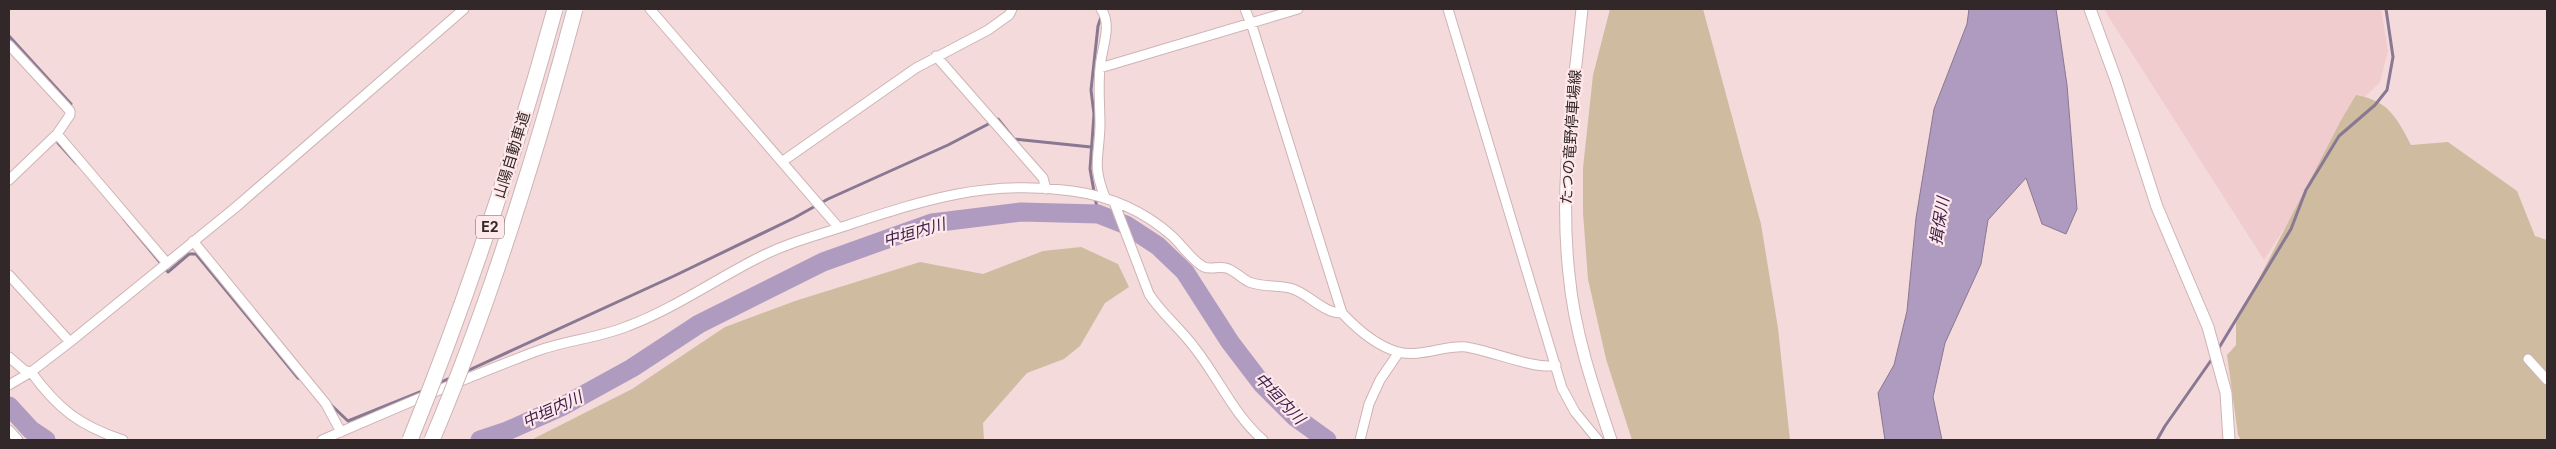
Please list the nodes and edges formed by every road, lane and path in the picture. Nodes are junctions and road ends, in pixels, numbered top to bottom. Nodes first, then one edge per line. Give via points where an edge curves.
1 (464, 9) edge
2 (555, 9) edge
3 (575, 9) edge
4 (650, 9) edge
5 (1012, 9) edge
6 (1245, 9) edge
7 (1298, 9) edge
8 (1448, 9) edge
9 (1582, 9) edge
10 (2090, 9) edge
11 (1103, 11) edge
12 (1251, 24) junction
13 (9, 45) edge
14 (936, 56) junction
15 (1100, 68) junction
16 (57, 134) junction
17 (783, 161) junction
18 (9, 180) edge
19 (1046, 189) junction
20 (1111, 202) junction
21 (839, 228) junction
22 (193, 241) junction
23 (166, 262) junction
24 (9, 275) edge
25 (1342, 313) junction
26 (70, 342) junction
27 (1399, 352) junction
28 (9, 357) edge
29 (2528, 359) dead end
30 (1556, 366) junction
31 (27, 374) junction
32 (2547, 380) edge
33 (9, 385) edge
34 (9, 430) edge
35 (341, 432) junction
36 (1360, 436) edge
37 (18, 440) edge
38 (123, 440) edge
39 (322, 440) edge
40 (410, 440) edge
41 (432, 440) edge
42 (1263, 440) edge
43 (1598, 440) edge
44 (1611, 440) edge
45 (2229, 440) edge

1 - 22 street
2 - 40 highway, 山陽自動車道 / E2, bridge via 489,229
3 - 41 highway, 山陽自動車道 / E2, bridge via 508,234
4 - 17 street
5 - 14 street via 1009,15 988,30
6 - 12 street
7 - 12 street
8 - 30 street
9 - 44 street, たつの竜野停車場線 via 1565,184 1569,276 1592,382
10 - 45 street via 2157,207 2208,327 2226,393
11 - 15 street via 1107,19
12 - 15 street
12 - 25 street
13 - 16 street via 70,111
14 - 17 street via 876,94
14 - 19 street via 1043,178
15 - 20 street via 1100,128 1096,155 1098,178
16 - 18 street
16 - 23 street
17 - 21 street
19 - 20 street
19 - 21 street via 953,193
20 - 25 street via 1150,219 1200,265 1229,269 1249,282 1266,287 1296,290 1327,309
20 - 42 street via 1155,303 1196,348 1249,428
21 - 35 street via 767,253 629,326 541,350
22 - 23 street
22 - 35 street via 326,404
23 - 26 street
24 - 26 street
25 - 27 street via 1355,326
26 - 31 street
27 - 30 street via 1466,347
27 - 36 street via 1380,380
28 - 31 street
29 - 32 street
30 - 43 street via 1562,388 1575,412
31 - 33 street
31 - 38 street via 78,422
34 - 37 street
35 - 39 street

